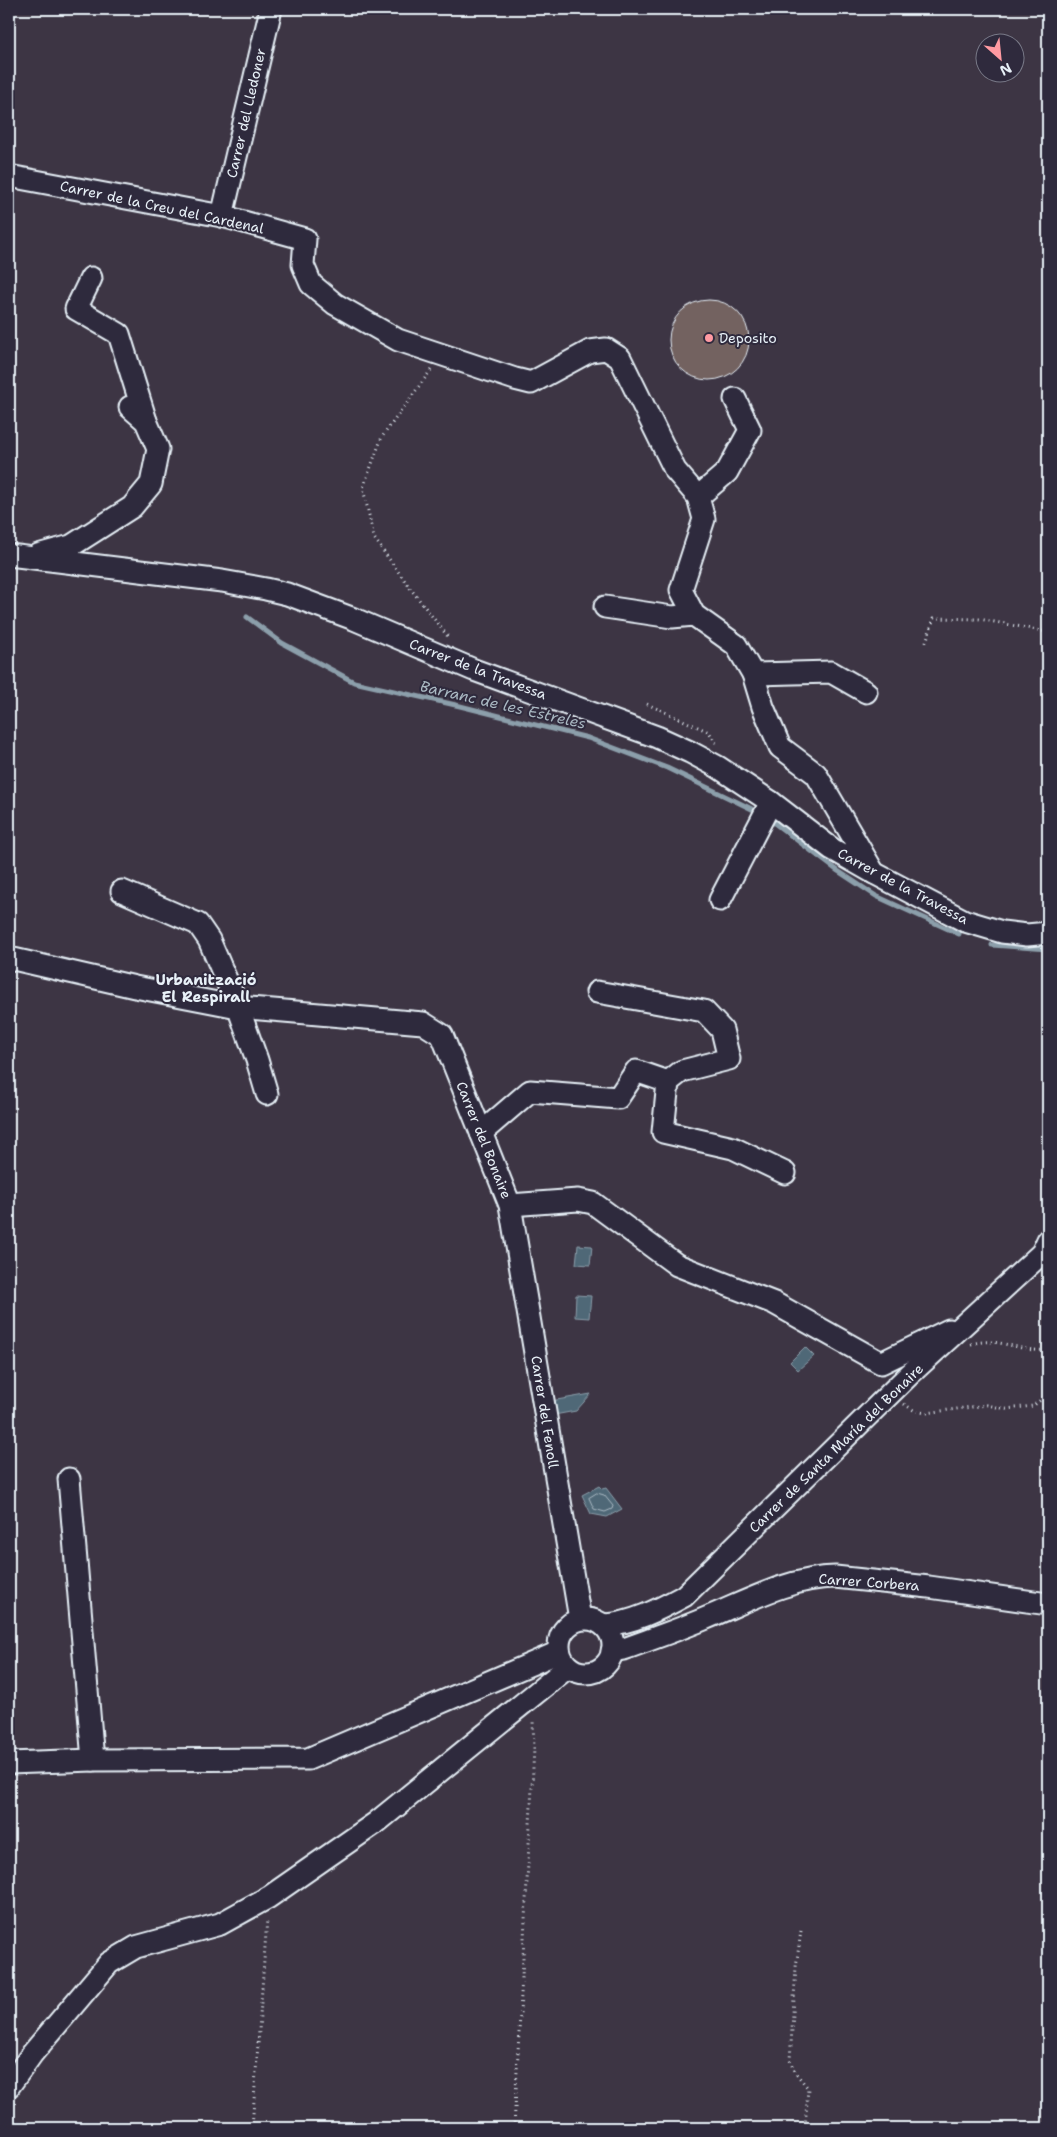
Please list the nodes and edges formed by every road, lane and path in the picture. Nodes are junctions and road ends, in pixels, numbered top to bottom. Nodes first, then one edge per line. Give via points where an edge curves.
1 (271, 9) edge
2 (9, 176) edge
3 (222, 216) junction
4 (91, 278) dead end
5 (443, 355) junction
6 (735, 399) dead end
7 (130, 407) dead end
8 (146, 421) junction
9 (698, 496) junction
10 (9, 555) edge
11 (31, 558) junction
12 (605, 607) dead end
13 (694, 614) junction
14 (1048, 632) edge
15 (451, 640) dead end
16 (926, 642) dead end
17 (753, 674) junction
18 (866, 692) dead end
19 (647, 704) dead end
20 (718, 767) junction
21 (771, 802) junction
22 (874, 873) junction
23 (122, 891) dead end
24 (720, 900) dead end
25 (1048, 934) edge
26 (9, 958) edge
27 (597, 992) dead end
28 (238, 1007) junction
29 (668, 1082) junction
30 (267, 1094) dead end
31 (481, 1133) junction
32 (784, 1173) dead end
33 (510, 1205) junction
34 (1048, 1240) edge
35 (972, 1319) junction
36 (943, 1344) junction
37 (1048, 1350) edge
38 (1048, 1394) edge
39 (887, 1397) junction
40 (69, 1479) dead end
41 (1048, 1604) edge
42 (580, 1619) junction
43 (604, 1625) junction
44 (612, 1651) junction
45 (564, 1660) junction
46 (532, 1696) junction
47 (93, 1760) junction
48 (9, 1763) edge
49 (269, 1898) junction
50 (801, 1931) dead end
51 (9, 2086) edge
52 (252, 2128) edge
53 (514, 2128) edge
54 (805, 2128) edge

1 - 3 street, Carrer del Lledoner
2 - 3 street, Carrer de la Creu del Cardenal
3 - 5 street, Carrer de la Creu del Cardenal via 304,238 303,265 311,284 335,304 398,340
4 - 8 street via 76,309 119,334
5 - 9 street, Carrer de la Creu del Cardenal via 531,383 590,351 606,349 620,358 675,470
5 - 15 path via 382,437 363,488 374,538
6 - 9 street via 750,430 727,472
7 - 8 street
8 - 11 street via 158,449 151,484 132,507 71,546
9 - 13 street, Carrer de la Creu del Cardenal via 704,519 681,590
10 - 11 street, Carrer de la Travessa
11 - 20 street, Carrer de la Travessa via 266,588 287,594 474,670 657,737
12 - 13 street via 672,618
13 - 17 street, Carrer de la Creu del Cardenal via 736,645
14 - 16 path via 979,619 934,618
17 - 18 street via 831,672
17 - 22 street, Carrer de la Creu del Cardenal via 780,747 816,774
19 - 20 path via 709,732 721,748 721,767
20 - 21 street, Carrer de la Travessa
21 - 22 street, Carrer de la Travessa via 832,849
21 - 24 street
22 - 25 street, Carrer de la Travessa via 965,921 1002,932
23 - 28 street via 198,924 209,940
26 - 28 street, Carrer del Bonaire
27 - 29 street via 704,1011 722,1030 729,1059 682,1071
28 - 30 street
28 - 31 street, Carrer del Bonaire via 423,1023 442,1035
29 - 31 street via 636,1071 618,1098 530,1091
29 - 32 street via 663,1132 733,1148
31 - 33 street, Carrer del Bonaire
33 - 35 street, Carrer del Bonaire via 578,1200 593,1203 677,1265 774,1303 880,1363
33 - 42 street, Carrer del Fenoll
34 - 35 street, Carrer de Santa María del Bonaire via 1042,1252
35 - 36 street, Carrer de Santa María del Bonaire
36 - 37 path via 964,1346 983,1341 1034,1352
36 - 39 street, Carrer de Santa María del Bonaire
38 - 39 path via 1033,1406 1006,1409 986,1405 926,1413
39 - 43 street, Carrer de Santa María del Bonaire via 684,1596 620,1624
40 - 47 street
41 - 44 street, Carrer Corbera via 929,1587 820,1577 787,1584 702,1620
42 - 43 street via 588,1618
42 - 45 street via 572,1622 561,1635
43 - 44 street via 612,1641
44 - 45 street via 597,1670 580,1672
45 - 46 street
45 - 47 street via 308,1759
46 - 49 street via 378,1822
46 - 53 path via 534,1749
47 - 48 street
49 - 51 street via 220,1924 136,1947 109,1963
49 - 52 path
50 - 54 path via 790,2060 794,2071 808,2088

